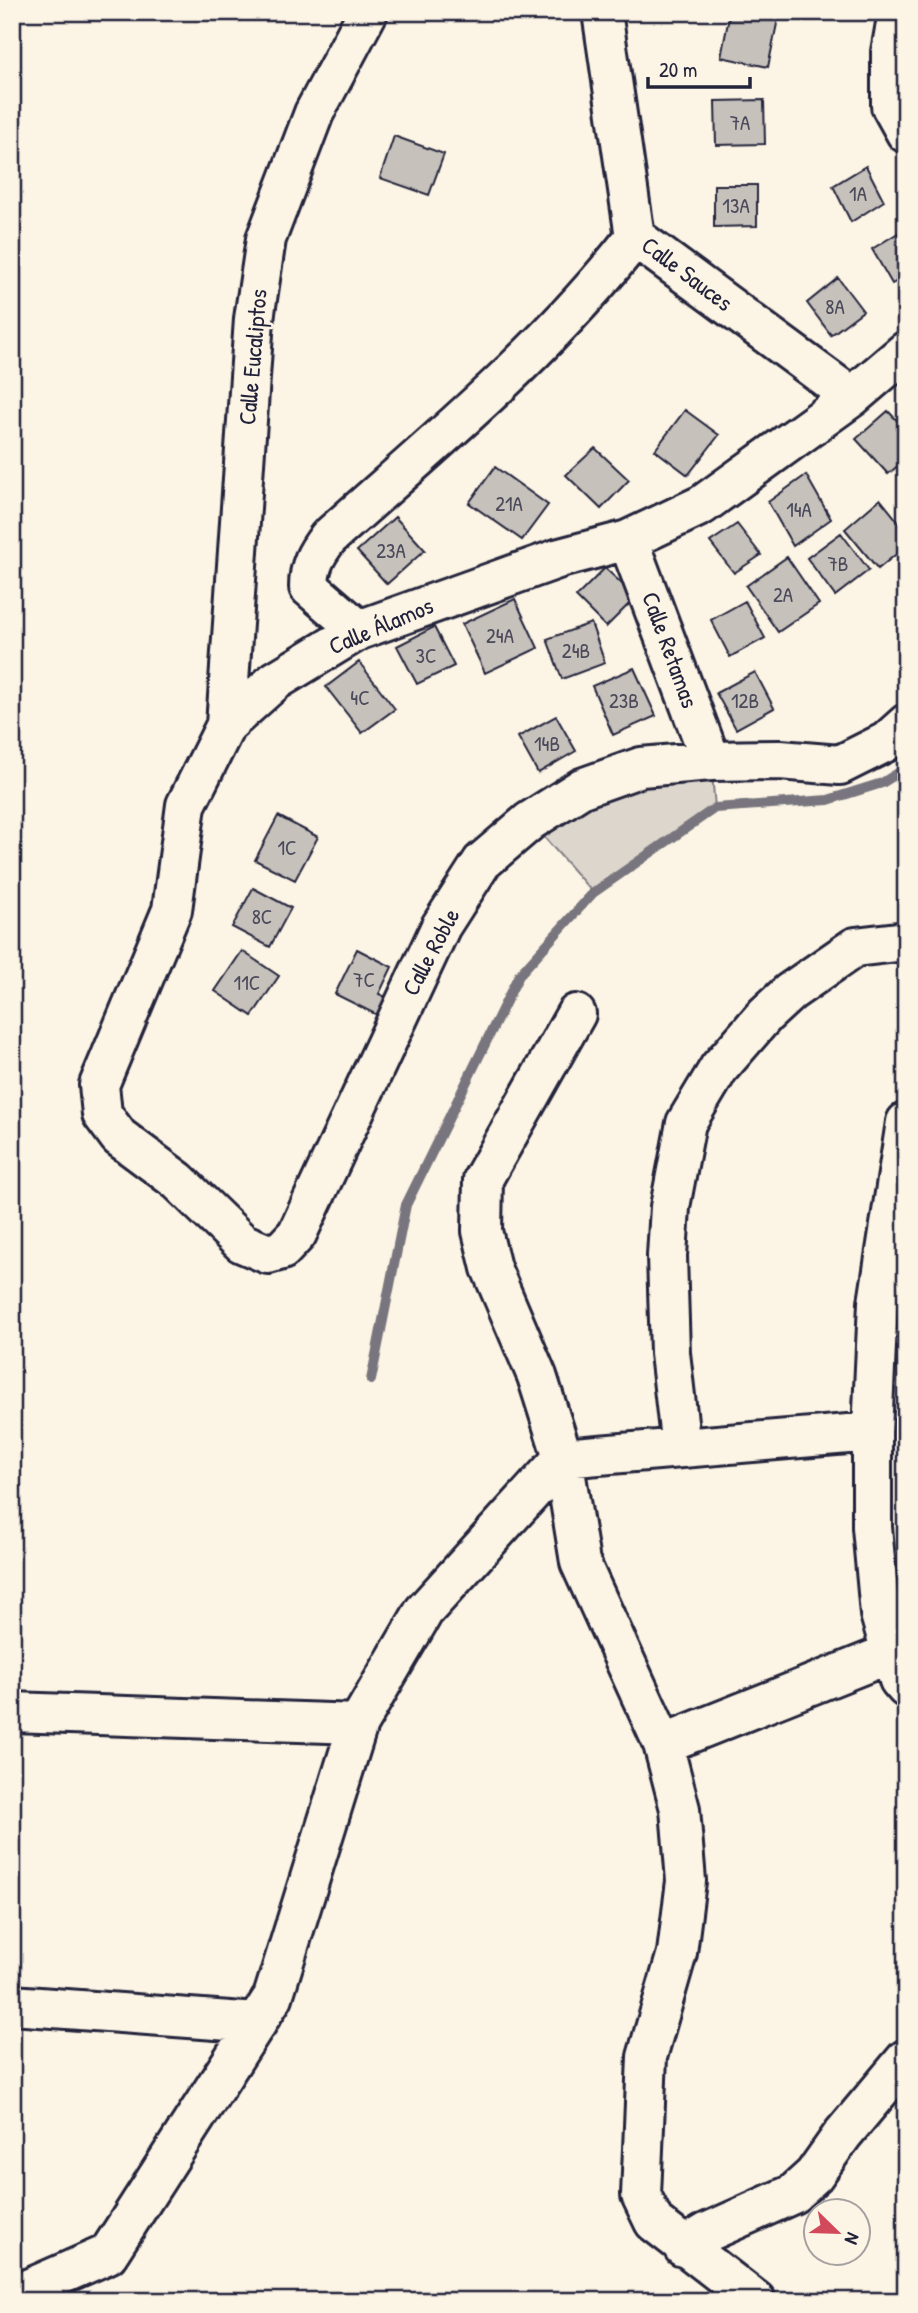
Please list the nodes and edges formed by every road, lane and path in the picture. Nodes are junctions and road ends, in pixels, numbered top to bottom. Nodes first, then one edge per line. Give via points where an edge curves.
1 (368, 12) edge
2 (602, 12) edge
3 (898, 12) edge
4 (906, 133) edge
5 (635, 237) junction
6 (906, 351) edge
7 (852, 397) junction
8 (628, 540) junction
9 (359, 630) junction
10 (906, 724) edge
11 (226, 725) junction
12 (711, 761) junction
13 (906, 941) edge
14 (576, 1014) dead end
15 (102, 1114) joint
16 (906, 1122) edge
17 (892, 1300) edge
18 (872, 1432) junction
19 (681, 1448) junction
20 (563, 1458) junction
21 (891, 1653) junction
22 (906, 1688) edge
23 (12, 1712) edge
24 (358, 1724) junction
25 (663, 1744) junction
26 (12, 2004) edge
27 (257, 2023) junction
28 (906, 2059) edge
29 (683, 2247) junction
30 (12, 2296) edge
31 (756, 2301) edge

1 - 11 street, Calle Eucaliptos via 314,113 266,239 254,319
2 - 5 street, Calle Sauces
3 - 4 street via 891,52 891,106
5 - 7 street, Calle Sauces
5 - 9 street via 550,336 316,553 309,587
6 - 7 street, Calle Álamos
7 - 8 street, Calle Álamos via 702,505
8 - 9 street, Calle Álamos via 560,558
8 - 12 street, Calle Retamas
9 - 11 street, Calle Álamos via 275,681
10 - 12 street, Calle Roble via 886,742 840,765
11 - 15 street, Calle Álamos via 186,806 172,910 99,1085
12 - 15 street, Calle Roble via 641,768 582,788 530,821 482,862 441,926 297,1234 282,1250 268,1254 242,1243 178,1181 119,1138
13 - 19 street via 855,947 790,992 719,1068 686,1123 670,1207 667,1256 668,1329
14 - 20 street via 483,1180 482,1231 492,1268 537,1376
16 - 17 street
17 - 18 street
18 - 19 street
18 - 21 street via 880,1614
19 - 20 street
20 - 24 street via 424,1611
20 - 25 street via 580,1562
21 - 22 street
21 - 25 street
23 - 24 street
24 - 27 street via 273,1997
25 - 29 street via 680,1809 686,1881 677,1953 648,2057 640,2195 654,2222
26 - 27 street
27 - 30 street via 108,2254
28 - 29 street via 814,2175 793,2194
29 - 31 street

